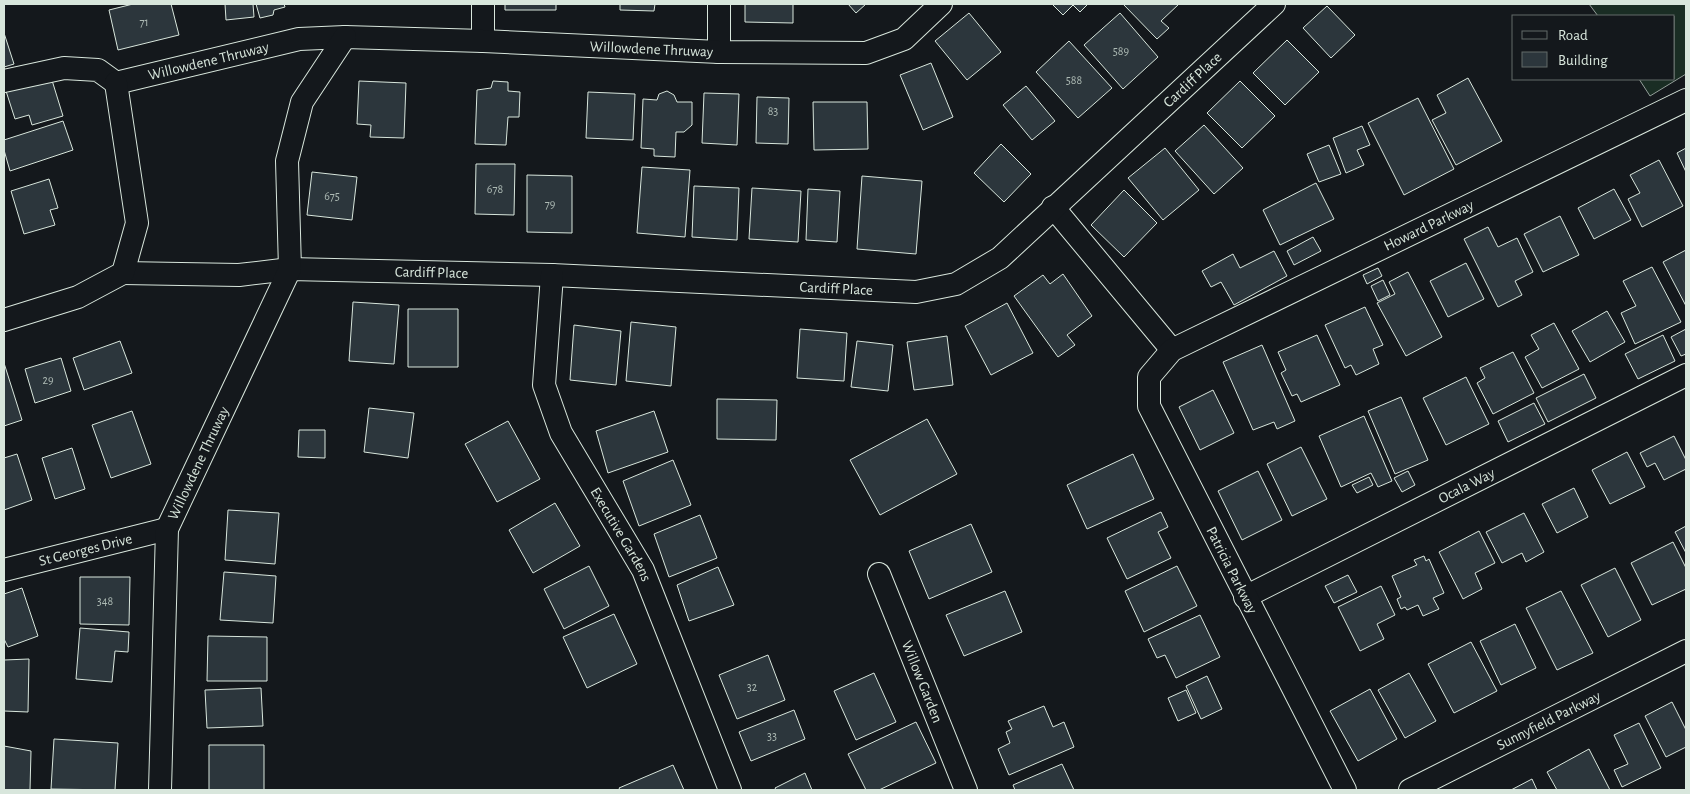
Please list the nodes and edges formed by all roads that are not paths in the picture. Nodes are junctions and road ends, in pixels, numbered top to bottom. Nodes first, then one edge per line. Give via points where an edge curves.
1 (482, 4) edge
2 (719, 4) edge
3 (941, 4) edge
4 (1274, 4) edge
5 (345, 37) junction
6 (483, 41) junction
7 (719, 52) junction
8 (4, 81) edge
9 (116, 83) junction
10 (1686, 100) edge
11 (1053, 207) junction
12 (290, 269) junction
13 (123, 273) junction
14 (552, 274) junction
15 (4, 320) edge
16 (1172, 350) junction
17 (1686, 374) edge
18 (167, 529) junction
19 (4, 570) edge
20 (880, 574) dead end
21 (1245, 597) junction
22 (1686, 650) edge
23 (160, 790) edge
24 (730, 790) edge
25 (966, 790) edge
26 (1345, 790) edge
27 (1410, 790) edge

1 - 6 street
2 - 7 street
3 - 7 street, Willowdene Thruway via 904,39 866,53
4 - 11 street, Cardiff Place
5 - 6 street, Willowdene Thruway
5 - 9 street, Willowdene Thruway via 299,39
5 - 12 street, Willowdene Thruway via 302,102 287,161
6 - 7 street, Willowdene Thruway
8 - 9 street via 64,68 98,70
9 - 13 street via 137,223
10 - 16 street, Howard Parkway
11 - 14 street, Cardiff Place via 1000,258 956,284 916,292
11 - 16 street
12 - 13 street via 240,275
12 - 14 street, Cardiff Place
12 - 18 street, Willowdene Thruway
13 - 15 street via 78,297
14 - 24 street, Executive Gardens via 544,385 561,432 643,570
16 - 21 street, Patricia Parkway via 1149,377 1149,406
17 - 21 street, Ocala Way
18 - 19 street, St Georges Drive
18 - 23 street, Willowdene Thruway
20 - 25 street, Willow Garden
21 - 26 street, Patricia Parkway
22 - 27 street, Sunnyfield Parkway

